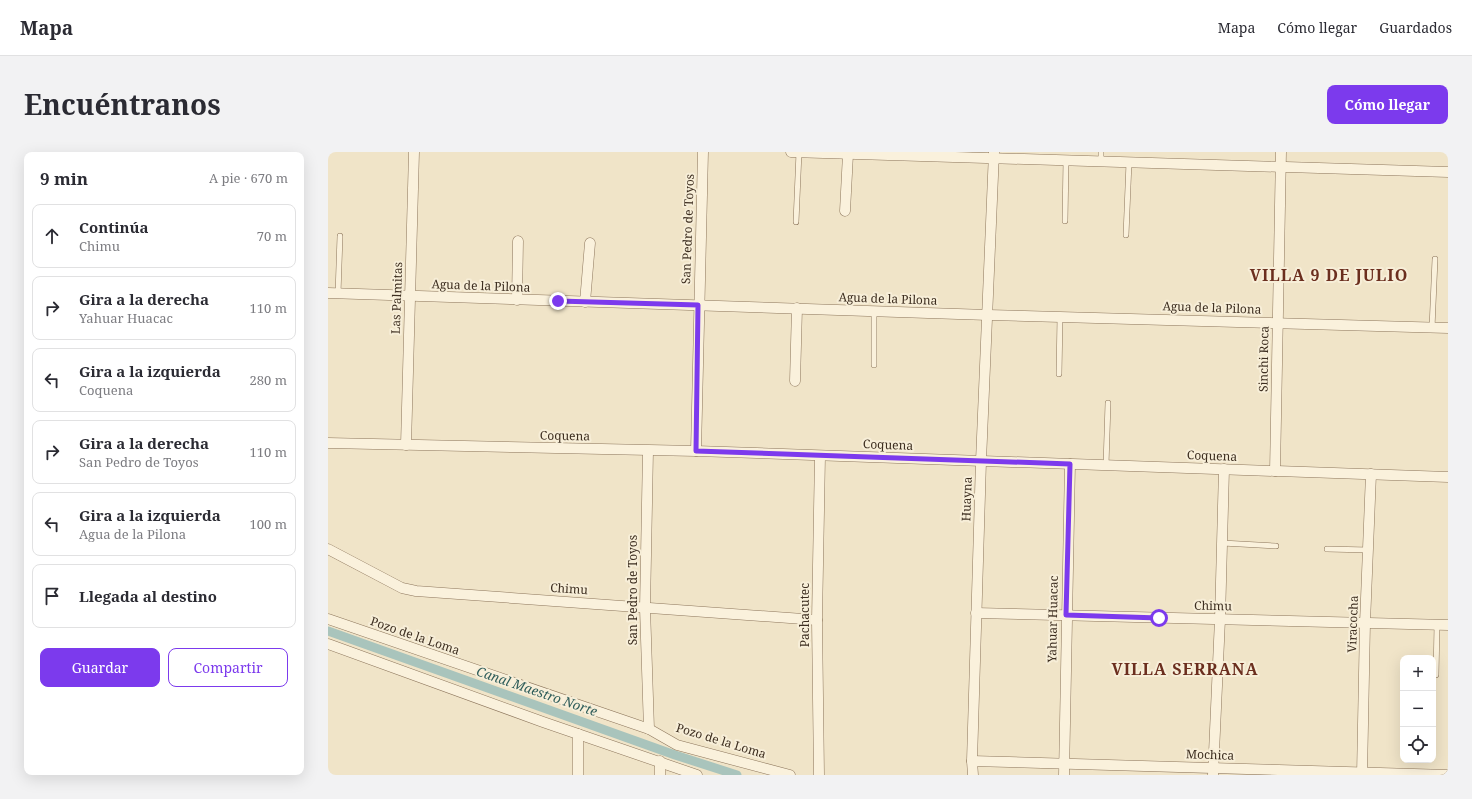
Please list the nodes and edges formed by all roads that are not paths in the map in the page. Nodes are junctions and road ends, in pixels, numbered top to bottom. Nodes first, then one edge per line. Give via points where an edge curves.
1 (414, 152) edge
2 (703, 152) edge
3 (791, 152) edge
4 (799, 152) edge
5 (1281, 152) edge
6 (848, 154) junction
7 (994, 155) edge
8 (1101, 157) edge
9 (1066, 160) junction
10 (1129, 162) junction
11 (1281, 167) junction
12 (1448, 172) edge
13 (845, 211) dead end
14 (1065, 221) dead end
15 (796, 222) dead end
16 (1126, 235) dead end
17 (340, 236) dead end
18 (518, 241) dead end
19 (590, 243) dead end
20 (1435, 259) dead end
21 (333, 294) edge
22 (410, 296) junction
23 (517, 300) junction
24 (585, 302) junction
25 (698, 305) junction
26 (797, 308) junction
27 (874, 311) junction
28 (988, 315) junction
29 (1060, 316) junction
30 (1278, 323) junction
31 (1432, 328) junction
32 (1448, 328) edge
33 (874, 365) dead end
34 (1059, 374) dead end
35 (795, 381) dead end
36 (1108, 403) dead end
37 (328, 443) edge
38 (406, 445) junction
39 (648, 451) junction
40 (696, 451) junction
41 (820, 456) junction
42 (982, 461) junction
43 (1070, 464) junction
44 (1106, 466) junction
45 (1224, 469) junction
46 (1275, 471) junction
47 (1371, 474) junction
48 (1448, 477) edge
49 (1222, 543) junction
50 (1276, 546) dead end
51 (328, 549) edge
52 (1327, 549) dead end
53 (1368, 550) junction
54 (645, 608) junction
55 (976, 613) junction
56 (1066, 615) junction
57 (328, 619) edge
58 (1220, 619) junction
59 (817, 620) junction
60 (1365, 623) junction
61 (1437, 624) junction
62 (1448, 625) edge
63 (328, 644) edge
64 (1436, 675) dead end
65 (649, 729) junction
66 (578, 734) junction
67 (660, 761) junction
68 (972, 761) junction
69 (1063, 764) junction
70 (1213, 772) edge
71 (1362, 774) edge
72 (578, 775) edge
73 (660, 775) edge
74 (697, 775) edge
75 (790, 775) edge
76 (819, 775) edge
77 (973, 775) edge
78 (1064, 775) edge
79 (1448, 775) edge

1 - 22 street, Las Palmitas
2 - 25 street, San Pedro de Toyos
3 - 4 street
4 - 6 street
4 - 15 lane
5 - 11 street, Sinchi Roca
6 - 7 street
6 - 13 street
7 - 9 street
7 - 28 street, Huayna
8 - 9 street
8 - 10 street
9 - 14 lane
10 - 11 street
10 - 16 lane
11 - 12 street
11 - 30 street, Sinchi Roca
17 - 21 lane
18 - 23 street
19 - 24 street
20 - 31 lane
21 - 22 street, Agua de la Pilona
22 - 23 street, Agua de la Pilona
22 - 38 street, Las Palmitas
23 - 24 street, Agua de la Pilona
24 - 25 street, Agua de la Pilona
25 - 26 street, Agua de la Pilona
25 - 40 street, San Pedro de Toyos
26 - 27 street, Agua de la Pilona
26 - 35 street
27 - 28 street, Agua de la Pilona
27 - 33 lane
28 - 29 street, Agua de la Pilona
28 - 42 street, Huayna
29 - 30 street, Agua de la Pilona
29 - 34 lane
30 - 31 street, Agua de la Pilona
30 - 46 street, Sinchi Roca
31 - 32 street, Agua de la Pilona
36 - 44 lane
37 - 38 street, Coquena
38 - 39 street, Coquena
39 - 40 street, Coquena
39 - 54 street, San Pedro de Toyos
40 - 41 street, Coquena
41 - 42 street, Coquena
41 - 59 street, Pachacutec
42 - 43 street, Coquena
42 - 55 street, Huayna
43 - 44 street, Coquena
43 - 56 street, Yahuar Huacac
44 - 45 street, Coquena
45 - 46 street, Coquena
45 - 49 street
46 - 47 street, Coquena
47 - 48 street, Coquena
47 - 53 street, Viracocha
49 - 50 lane
49 - 58 street
51 - 54 street, Chimu via 402,588 416,591
52 - 53 lane
53 - 60 street, Viracocha
54 - 59 street, Chimu
54 - 65 street, San Pedro de Toyos
55 - 56 street, Chimu
55 - 68 street, Huayna
56 - 58 street, Chimu
56 - 69 street, Yahuar Huacac
57 - 65 street, Pozo de la Loma
58 - 60 street, Chimu
58 - 70 street
59 - 76 street, Pachacutec
60 - 61 street, Chimu
60 - 71 street, Viracocha
61 - 62 street, Chimu
61 - 64 lane
63 - 66 street
65 - 75 street, Pozo de la Loma via 677,745
66 - 67 street
66 - 72 street
67 - 73 street
67 - 74 street
68 - 69 street, Mochica
68 - 77 street, Huayna
69 - 70 street, Mochica
69 - 78 street, Yahuar Huacac
70 - 71 street, Mochica
71 - 79 street, Mochica

